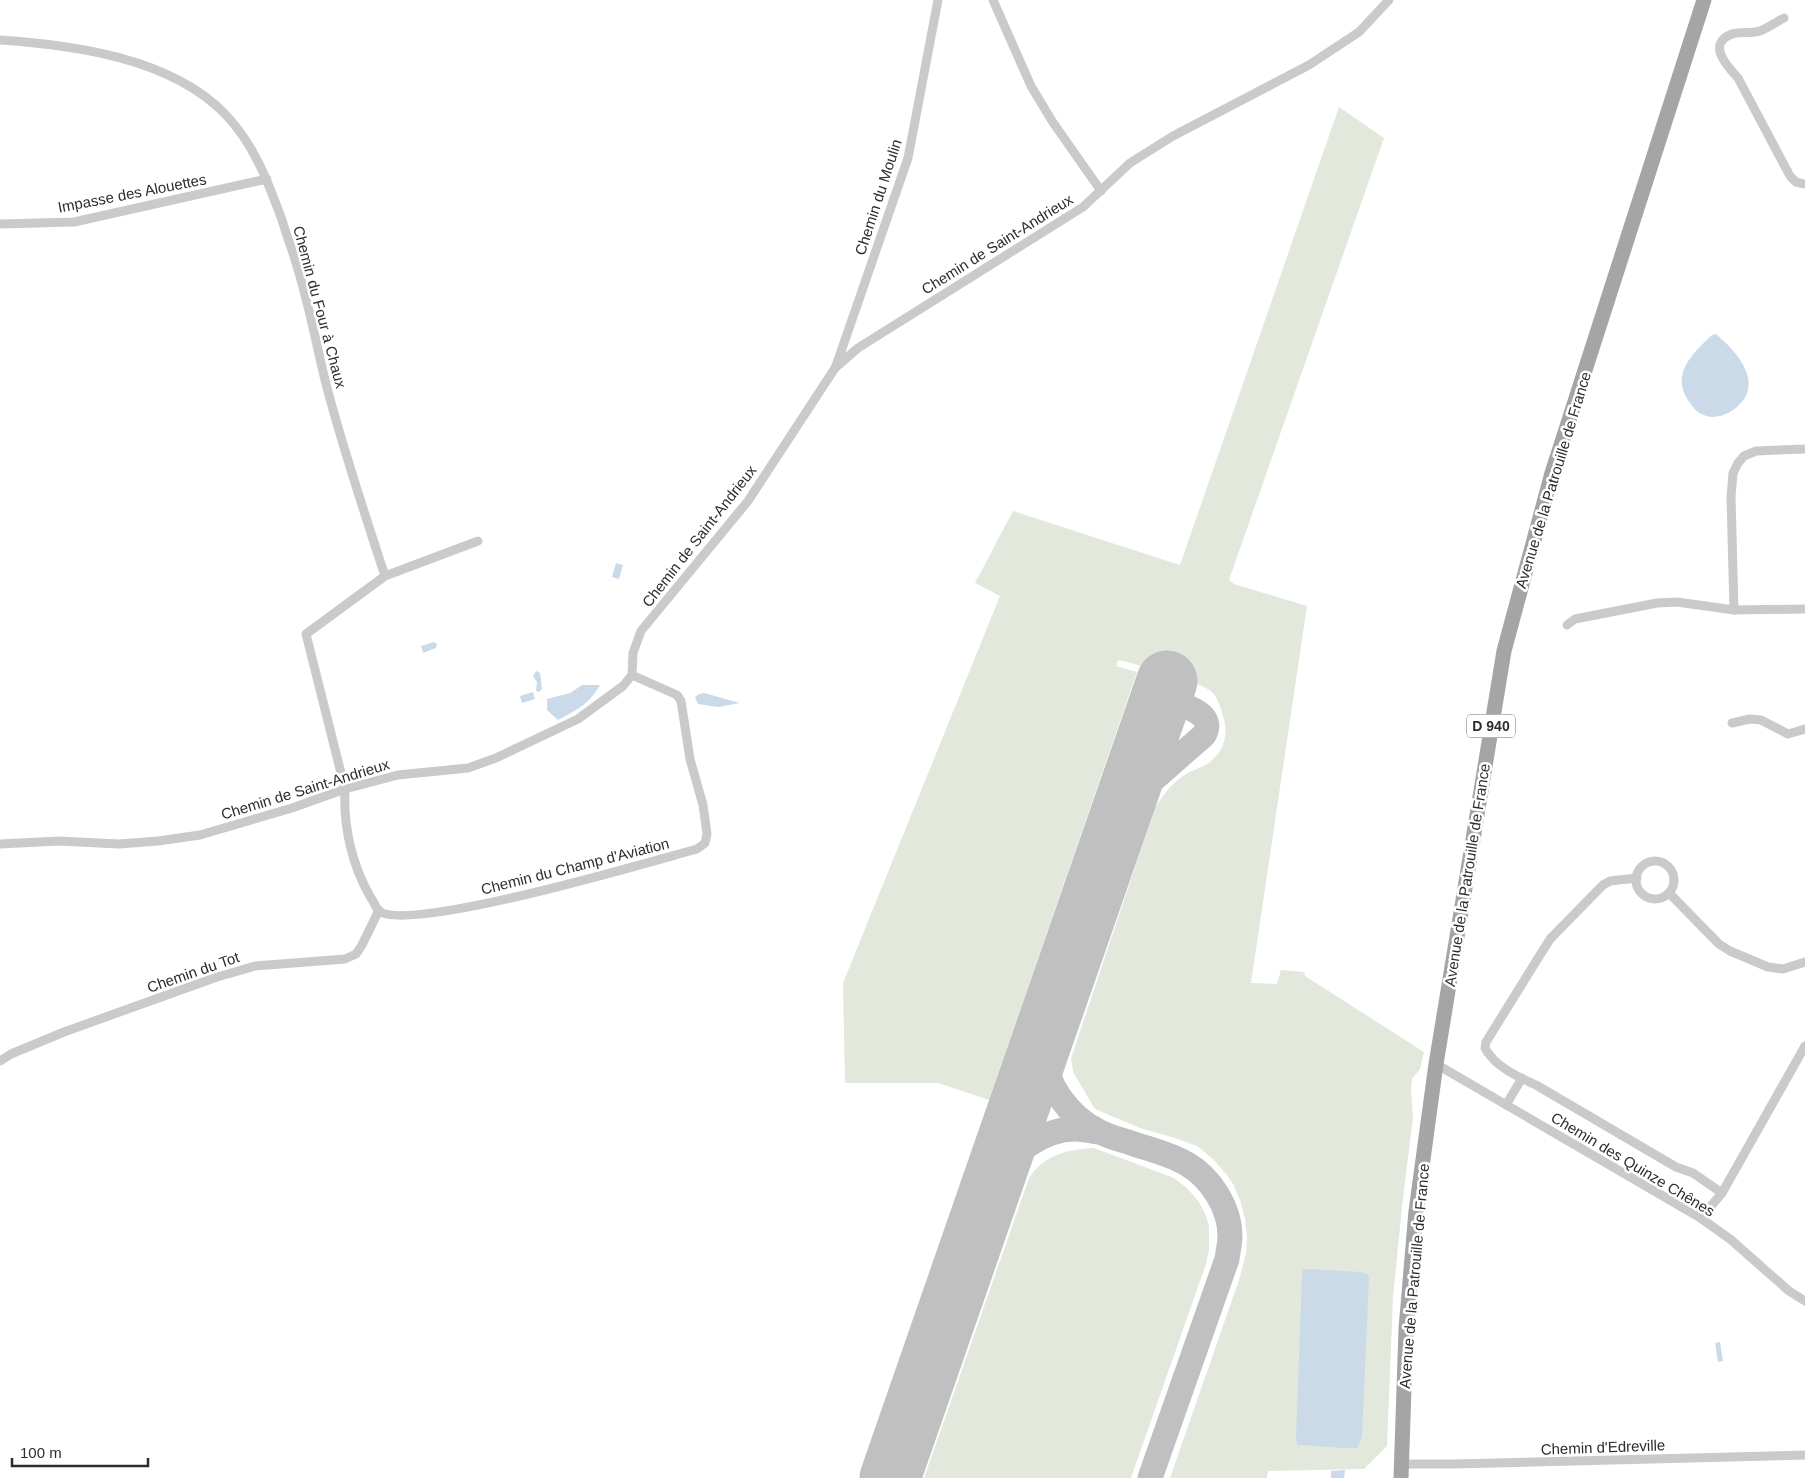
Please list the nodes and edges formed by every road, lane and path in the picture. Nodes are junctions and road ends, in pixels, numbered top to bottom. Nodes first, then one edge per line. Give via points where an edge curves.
1 (938, 0) edge
2 (993, 0) edge
3 (1389, 0) edge
4 (1704, 0) edge
5 (1784, 18) dead end
6 (0, 40) edge
7 (267, 179) junction
8 (1805, 184) edge
9 (1101, 190) junction
10 (0, 224) edge
11 (835, 368) junction
12 (1805, 449) edge
13 (478, 541) dead end
14 (385, 576) junction
15 (1805, 609) edge
16 (1734, 610) junction
17 (1567, 625) dead end
18 (632, 676) junction
19 (1732, 723) dead end
20 (1805, 729) edge
21 (345, 789) junction
22 (0, 844) edge
23 (1637, 878) junction
24 (1669, 893) junction
25 (378, 910) junction
26 (1805, 962) edge
27 (1805, 1046) edge
28 (0, 1061) edge
29 (1436, 1064) junction
30 (1522, 1078) junction
31 (1506, 1105) junction
32 (1722, 1193) junction
33 (1711, 1206) dead end
34 (1805, 1301) edge
35 (1805, 1455) edge
36 (1401, 1471) edge

1 - 11 street, Chemin du Moulin via 908,158
2 - 9 street via 1031,86
3 - 9 street, Chemin de Saint-Andrieux via 1359,32 1309,65 1173,136 1130,163
4 - 29 main road, Avenue de la Patrouille de France / D 940 via 1552,473 1504,651
5 - 8 street via 1758,31 1732,34 1720,45 1720,52 1725,64 1738,78 1790,176
6 - 7 street, Chemin du Four à Chaux via 106,54 182,82 225,114 240,132
7 - 10 street, Impasse des Alouettes via 74,222
7 - 14 street, Chemin du Four à Chaux via 296,264 326,384
9 - 11 street, Chemin de Saint-Andrieux via 1083,207 858,348
11 - 18 street, Chemin de Saint-Andrieux via 748,501 641,631 633,653
12 - 16 street via 1756,451 1744,456 1733,473
13 - 14 street
14 - 21 street via 306,634
15 - 16 street
16 - 17 street via 1677,602 1657,603 1576,619
18 - 21 street, Chemin de Saint-Andrieux via 578,719 496,758 468,768 398,775
18 - 25 street, Chemin du Champ d'Aviation via 677,695 681,700 690,759 703,805 707,834 704,843 697,849 545,891 461,909 403,916 387,915
19 - 20 street via 1761,720 1788,734
21 - 22 street, Chemin de Saint-Andrieux via 200,835 158,842
21 - 25 street via 344,806 351,848 362,882
23 - 24 street via 1637,885 1647,897 1660,898
23 - 24 street via 1646,864 1661,862 1673,874 1674,882
23 - 30 street via 1610,881 1603,885 1550,939 1486,1042 1484,1048 1490,1058
24 - 26 street via 1719,944 1736,954 1768,967 1784,968
25 - 28 street, Chemin du Tot via 359,950 345,959 255,966 217,977 64,1032
27 - 32 street
29 - 31 street, Chemin des Quinze Chênes
29 - 36 main road, Avenue de la Patrouille de France / D 940 via 1416,1211 1406,1330
30 - 31 street
30 - 32 street via 1676,1167 1693,1173
31 - 34 street, Chemin des Quinze Chênes via 1699,1217
32 - 33 street
35 - 36 street, Chemin d'Edreville via 1453,1464

